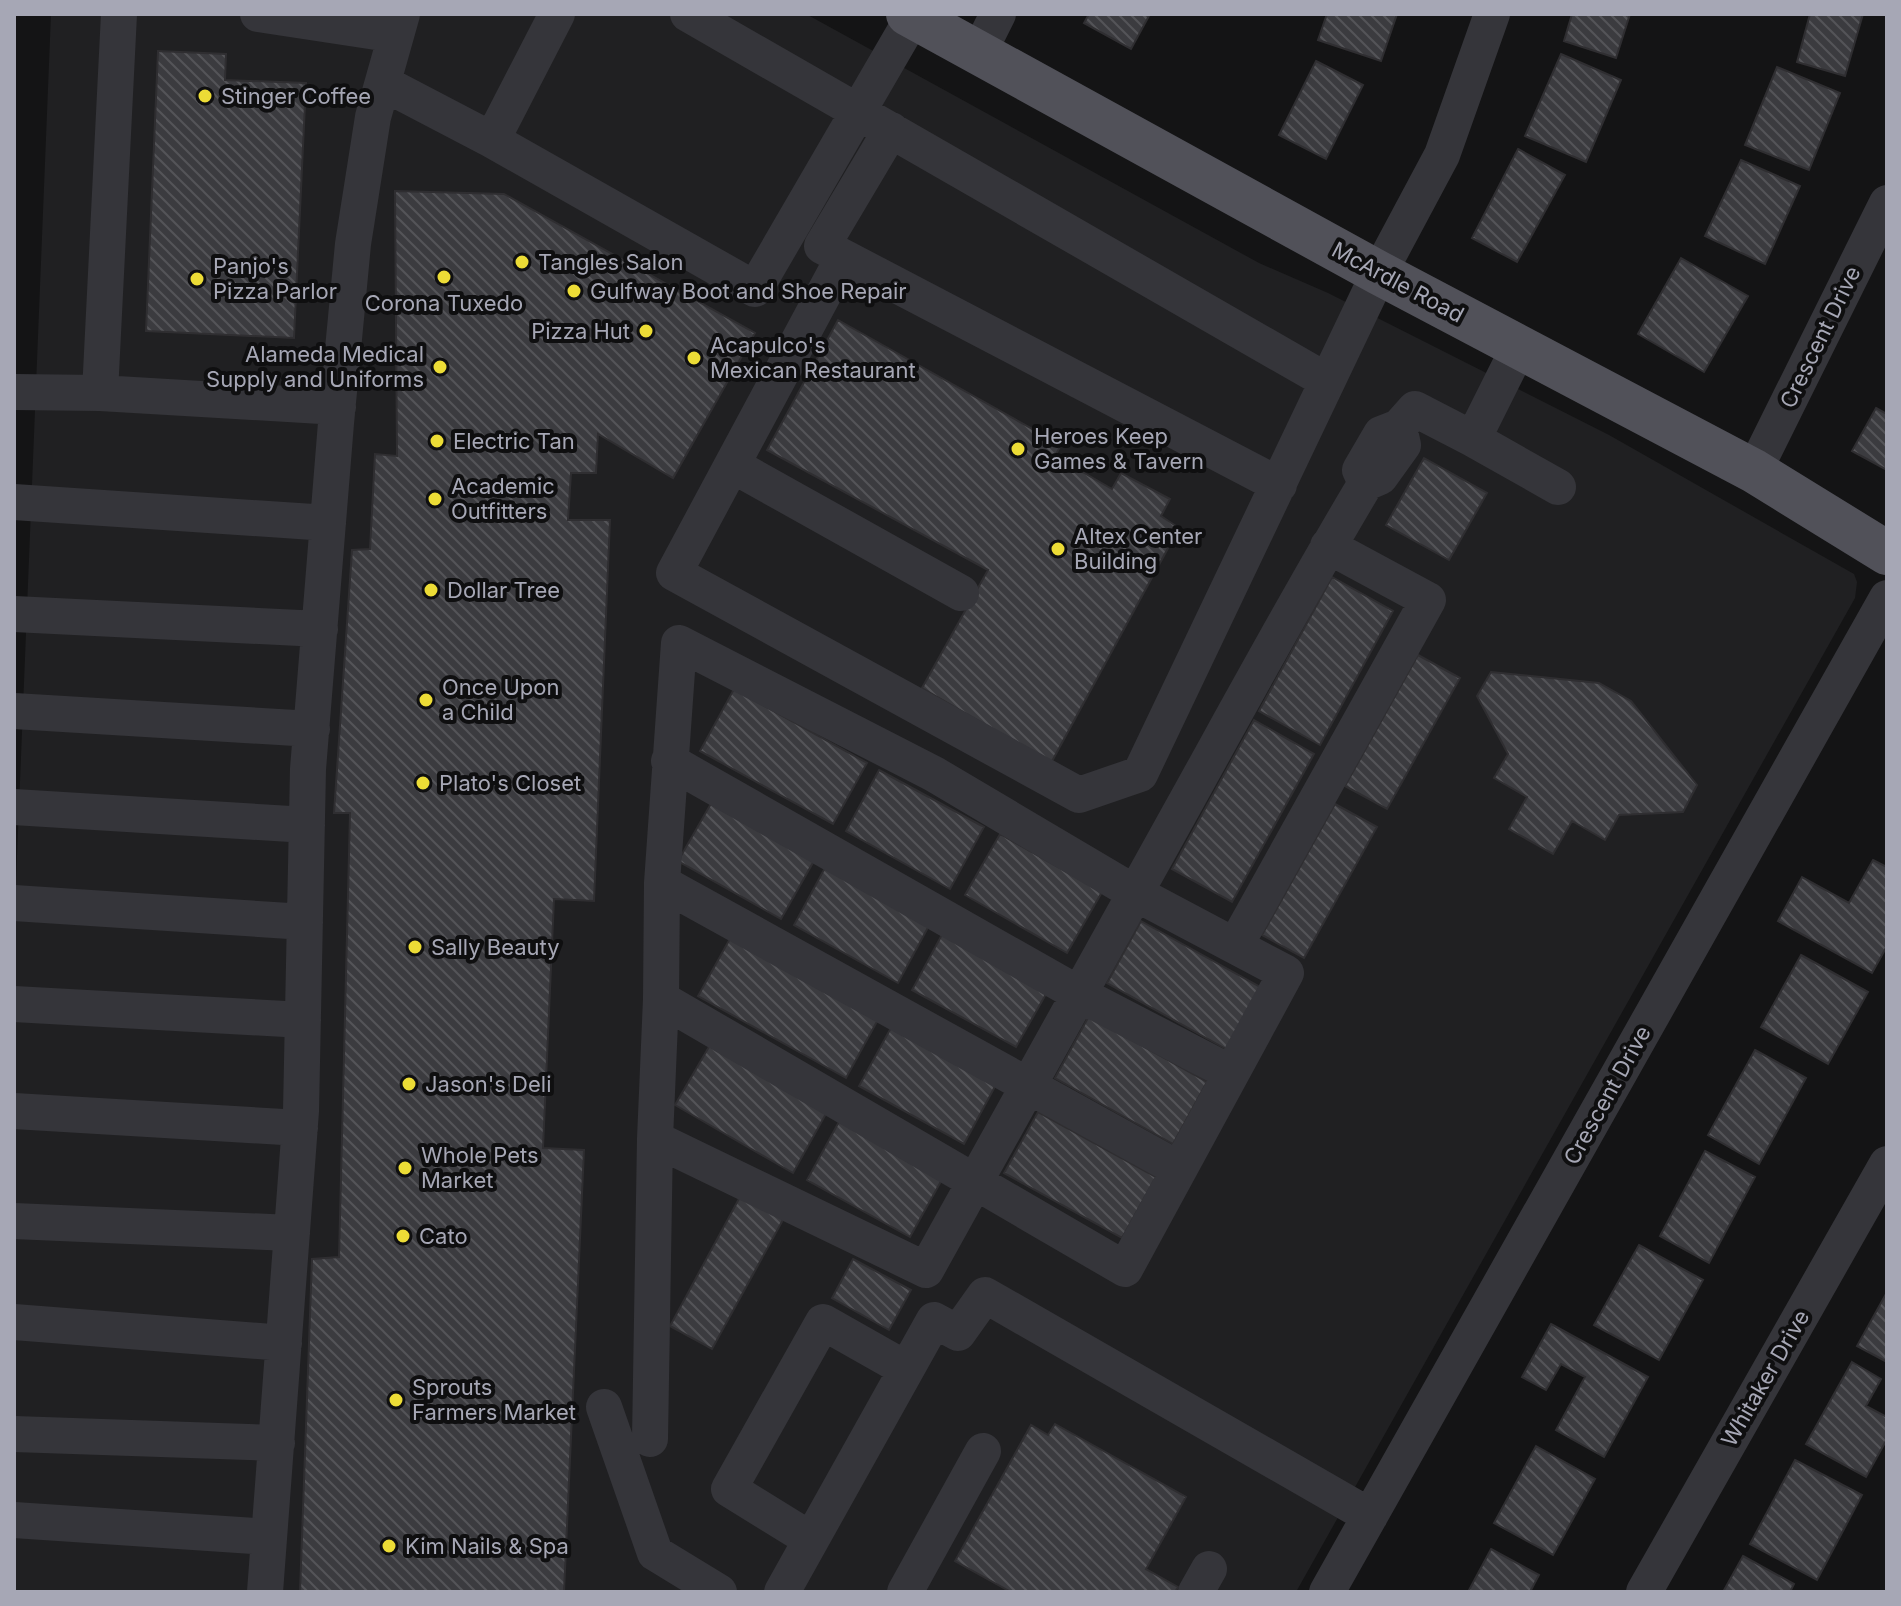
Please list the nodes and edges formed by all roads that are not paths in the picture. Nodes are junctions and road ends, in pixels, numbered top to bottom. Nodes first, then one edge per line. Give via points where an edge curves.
1 (119, 14) edge
2 (258, 14) edge
3 (557, 14) edge
4 (688, 14) edge
5 (1492, 14) edge
6 (911, 15) edge
7 (399, 24) edge
8 (989, 33) edge
9 (383, 83) junction
10 (859, 110) junction
11 (891, 130) junction
12 (492, 140) junction
13 (1887, 203) edge
14 (843, 258) junction
15 (1379, 273) junction
16 (1519, 347) junction
17 (1327, 381) junction
18 (14, 392) edge
19 (100, 393) junction
20 (338, 407) junction
21 (1473, 439) junction
22 (732, 465) junction
23 (1754, 471) junction
24 (1279, 485) junction
25 (1558, 487) dead end
26 (14, 502) edge
27 (328, 523) junction
28 (1328, 546) junction
29 (1887, 553) edge
30 (961, 593) dead end
31 (1887, 598) edge
32 (14, 614) edge
33 (320, 629) junction
34 (14, 711) edge
35 (312, 729) junction
36 (669, 761) junction
37 (14, 807) edge
38 (307, 825) junction
39 (662, 883) junction
40 (1135, 893) junction
41 (14, 903) edge
42 (305, 922) junction
43 (1235, 946) junction
44 (1079, 994) junction
45 (661, 999) junction
46 (14, 1004) edge
47 (303, 1020) junction
48 (1231, 1073) junction
49 (1029, 1084) junction
50 (14, 1111) edge
51 (300, 1128) junction
52 (655, 1139) junction
53 (1887, 1164) edge
54 (1179, 1169) junction
55 (975, 1181) junction
56 (14, 1221) edge
57 (292, 1233) junction
58 (14, 1322) edge
59 (284, 1343) junction
60 (906, 1369) junction
61 (604, 1407) dead end
62 (14, 1434) edge
63 (650, 1439) dead end
64 (277, 1443) junction
65 (983, 1451) dead end
66 (1370, 1516) junction
67 (14, 1520) edge
68 (269, 1537) junction
69 (810, 1539) junction
70 (917, 1588) edge
71 (265, 1592) edge
72 (719, 1592) edge
73 (782, 1592) edge
74 (1327, 1592) edge
75 (1644, 1592) edge

1 - 19 street
2 - 7 street
3 - 12 street
4 - 10 street
5 - 15 street via 1442,155
6 - 8 main road, McArdle Road
6 - 10 street
7 - 9 street
8 - 15 main road, McArdle Road
9 - 12 street
9 - 20 street via 353,244
10 - 11 street
10 - 12 street via 755,289
11 - 14 street via 822,246
11 - 17 street
13 - 23 street, Crescent Drive
14 - 22 street
14 - 24 street
15 - 16 main road, McArdle Road
15 - 17 street
16 - 21 street
16 - 23 main road, McArdle Road
17 - 24 street
18 - 19 street
19 - 20 street
20 - 27 street
21 - 25 street
21 - 28 street via 1415,409 1399,427 1381,434 1360,470 1366,483
22 - 24 street via 674,573 1079,795 1140,774
22 - 30 street
23 - 29 main road, McArdle Road
26 - 27 street
27 - 33 street
28 - 40 street
28 - 43 street via 1428,600
31 - 66 street, Crescent Drive
32 - 33 street
33 - 35 street
34 - 35 street
35 - 38 street
36 - 39 street
36 - 40 street via 679,643 934,774
36 - 44 street
37 - 38 street
38 - 42 street
39 - 45 street
39 - 49 street
40 - 43 street
40 - 44 street
41 - 42 street
42 - 47 street
43 - 48 street via 1286,973
44 - 48 street
44 - 49 street
45 - 52 street
45 - 55 street
46 - 47 street
47 - 51 street
48 - 54 street
49 - 54 street
49 - 55 street
50 - 51 street
51 - 57 street
52 - 55 street via 926,1270
52 - 63 street
53 - 75 street, Whitaker Drive
54 - 55 street via 1125,1269
56 - 57 street
57 - 59 street
58 - 59 street
59 - 64 street
60 - 66 street via 934,1320 958,1333 985,1295
60 - 69 street
60 - 69 street via 823,1322 729,1489
61 - 72 street via 655,1553
62 - 64 street
64 - 68 street
65 - 70 street
66 - 74 street, Crescent Drive
67 - 68 street
68 - 71 street
69 - 73 street

